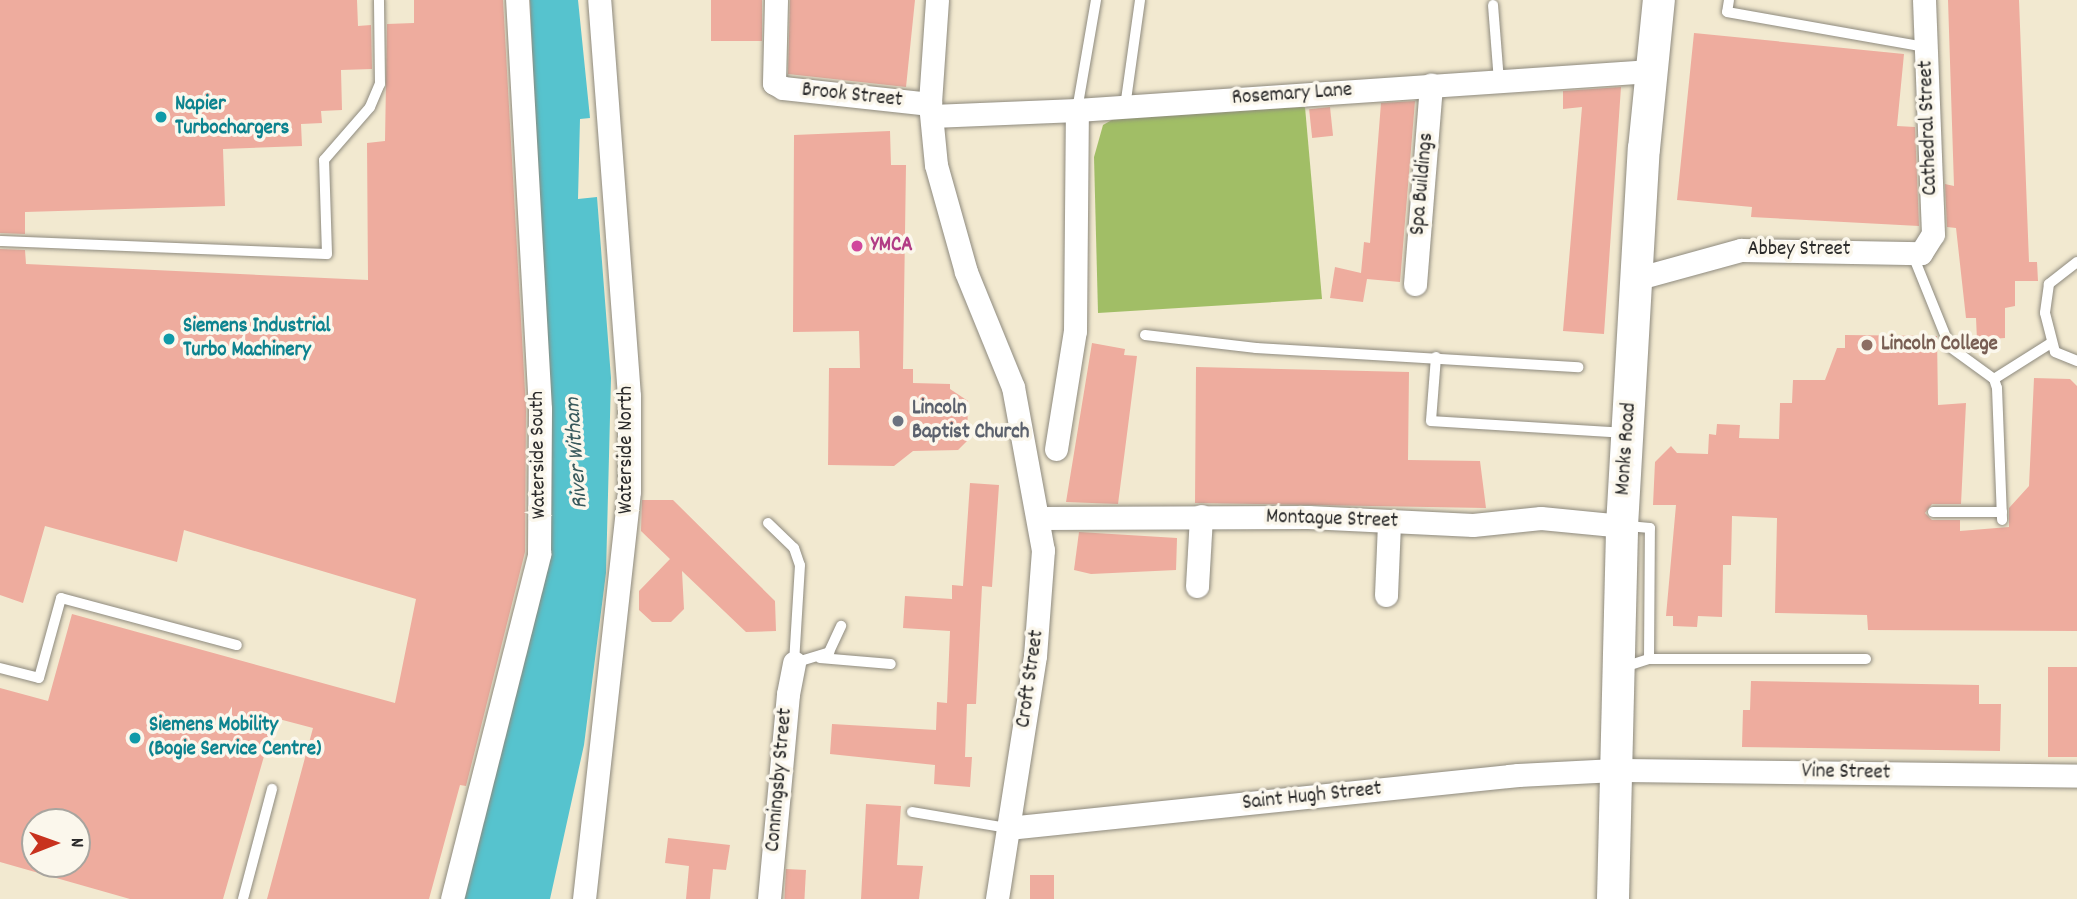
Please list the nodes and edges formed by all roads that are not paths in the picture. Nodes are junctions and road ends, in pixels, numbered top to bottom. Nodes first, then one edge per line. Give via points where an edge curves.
1 (379, 0) edge
2 (517, 0) edge
3 (599, 0) edge
4 (776, 0) edge
5 (937, 0) edge
6 (1096, 0) edge
7 (1140, 0) edge
8 (1659, 0) edge
9 (1729, 0) edge
10 (1924, 0) edge
11 (1493, 5) dead end
12 (1926, 47) junction
13 (1651, 71) junction
14 (1499, 80) junction
15 (1431, 85) junction
16 (1125, 107) junction
17 (931, 110) junction
18 (1077, 110) junction
19 (0, 241) edge
20 (1917, 253) junction
21 (2077, 262) edge
22 (1639, 278) junction
23 (1415, 284) dead end
24 (1146, 335) dead end
25 (2051, 343) junction
26 (1436, 357) junction
27 (2077, 361) edge
28 (1578, 367) dead end
29 (1994, 379) junction
30 (1628, 433) junction
31 (1056, 449) dead end
32 (1933, 512) dead end
33 (1201, 516) junction
34 (1040, 518) junction
35 (768, 523) dead end
36 (1389, 523) junction
37 (1622, 526) junction
38 (1197, 586) dead end
39 (1386, 595) dead end
40 (841, 626) dead end
41 (237, 645) dead end
42 (820, 658) junction
43 (1649, 659) junction
44 (1866, 659) dead end
45 (794, 663) junction
46 (891, 664) dead end
47 (0, 668) edge
48 (1616, 670) junction
49 (1615, 770) junction
50 (2077, 776) edge
51 (272, 789) dead end
52 (912, 812) dead end
53 (1008, 828) junction
54 (243, 899) edge
55 (452, 899) edge
56 (584, 899) edge
57 (769, 899) edge
58 (997, 899) edge
59 (1613, 899) edge

1 - 19 lane via 377,92 370,107 324,160 327,254
2 - 55 street, Waterside South via 540,409 539,554
3 - 56 street, Waterside North via 629,396 629,491
4 - 17 street, Brook Street via 774,83
5 - 17 street, Croft Street
6 - 18 lane
7 - 16 lane
8 - 13 main road, Monks Road
9 - 12 lane via 1727,12
10 - 12 street, Cathedral Street
11 - 14 lane
12 - 20 street, Cathedral Street via 1933,234
13 - 14 street, Rosemary Lane
13 - 22 main road, Monks Road
14 - 15 street, Rosemary Lane
15 - 16 street, Rosemary Lane
15 - 23 street, Spa Buildings
16 - 18 street, Rosemary Lane
17 - 18 street, Rosemary Lane
17 - 34 street, Croft Street via 936,165 950,223 1013,387
18 - 31 street via 1075,331
20 - 22 street, Abbey Street via 1741,250
20 - 29 lane via 1950,348
21 - 25 lane via 2054,277 2046,292
22 - 30 main road, Monks Road
24 - 26 lane via 1256,348
25 - 27 lane via 2065,360
25 - 29 lane
26 - 28 lane
26 - 30 lane via 1430,421
29 - 32 lane via 2002,516
30 - 37 main road, Monks Road
33 - 34 street, Montague Street
33 - 36 street, Montague Street
33 - 38 street
34 - 53 street, Croft Street via 1043,581
35 - 45 lane via 794,548 800,565
36 - 37 street, Montague Street via 1473,525 1541,518
36 - 39 street
37 - 43 lane via 1650,528
37 - 48 main road, Monks Road
40 - 42 lane via 836,645
41 - 47 lane via 61,598 39,678
42 - 45 lane
42 - 46 lane
43 - 44 lane
43 - 48 lane
45 - 57 street, Conningsby Street
48 - 49 main road, Monks Road
49 - 50 street, Vine Street
49 - 53 street, Saint Hugh Street via 1518,775
49 - 59 main road, Monks Road
51 - 54 lane
52 - 53 lane
53 - 58 street, Croft Street

